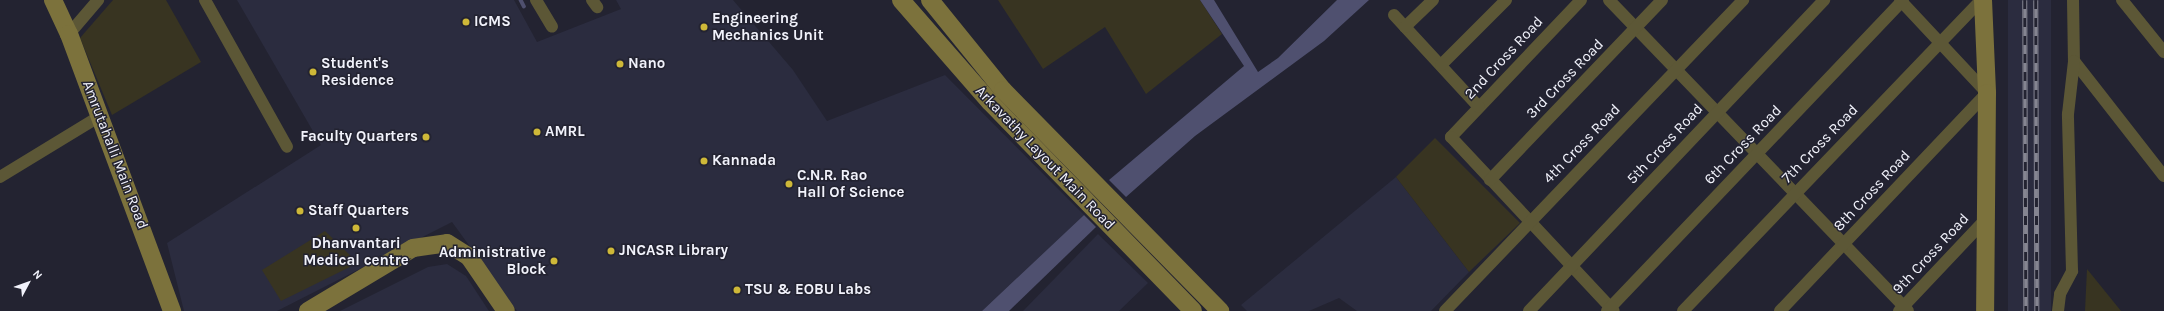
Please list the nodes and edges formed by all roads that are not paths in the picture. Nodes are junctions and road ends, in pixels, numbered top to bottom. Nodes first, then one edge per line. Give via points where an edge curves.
1 (53, 0) edge
2 (98, 0) edge
3 (205, 0) edge
4 (536, 0) edge
5 (930, 0) edge
6 (1433, 0) edge
7 (1506, 0) edge
8 (1581, 0) edge
9 (1609, 0) edge
10 (1662, 0) edge
11 (1743, 0) edge
12 (1824, 0) edge
13 (1982, 0) edge
14 (2073, 0) edge
15 (2122, 0) edge
16 (904, 1) edge
17 (1902, 1) edge
18 (1394, 15) dead end
19 (552, 27) dead end
20 (1406, 27) junction
21 (1636, 28) junction
22 (69, 34) junction
23 (1940, 42) junction
24 (2164, 52) edge
25 (2074, 61) junction
26 (1441, 65) junction
27 (1676, 70) junction
28 (1987, 93) junction
29 (1479, 107) junction
30 (1717, 112) junction
31 (100, 116) junction
32 (287, 147) dead end
33 (1757, 154) junction
34 (2164, 176) edge
35 (0, 177) edge
36 (1490, 180) junction
37 (1795, 194) junction
38 (1986, 220) junction
39 (1530, 222) junction
40 (1844, 244) junction
41 (1572, 266) junction
42 (1610, 310) edge
43 (1904, 310) edge
44 (172, 311) edge
45 (308, 311) edge
46 (506, 311) edge
47 (1193, 311) edge
48 (1220, 311) edge
49 (1445, 311) edge
50 (1529, 311) edge
51 (1682, 311) edge
52 (1780, 311) edge
53 (1985, 311) edge
54 (2058, 311) edge

1 - 22 street, Amrutahalli Main Road
2 - 22 street
3 - 32 street
4 - 19 street
5 - 48 street, Arkavathy Layout Main Road via 1003,90
6 - 20 street
7 - 26 street
8 - 29 street, 2nd Cross Road
9 - 21 street
10 - 21 street, 3rd Cross Road
11 - 27 street, 4th Cross Road
12 - 30 street, 5th Cross Road
13 - 23 street, 7th Cross Road
13 - 28 street
14 - 25 street
15 - 24 street
16 - 47 street, Arkavathy Layout Main Road via 990,102
17 - 23 street
17 - 33 street, 6th Cross Road
18 - 20 street
20 - 26 street
21 - 27 street
21 - 36 street, 3rd Cross Road
22 - 31 street, Amrutahalli Main Road
23 - 28 street
23 - 37 street, 7th Cross Road
25 - 34 street
25 - 54 street via 2068,122 2072,271 2060,294
26 - 29 street
27 - 30 street
27 - 39 street, 4th Cross Road
28 - 38 street
28 - 40 street, 8th Cross Road
29 - 36 street, 2nd Cross Road via 1450,137
30 - 33 street
30 - 41 street, 5th Cross Road
31 - 35 street
31 - 44 street, Amrutahalli Main Road
33 - 37 street
33 - 42 street, 6th Cross Road
36 - 39 street
37 - 40 street
37 - 51 street, 7th Cross Road
38 - 43 street, 9th Cross Road
38 - 53 street
39 - 41 street
39 - 49 street, 4th Cross Road
40 - 43 street
40 - 52 street, 8th Cross Road
41 - 42 street
41 - 50 street, 5th Cross Road
45 - 46 street via 413,248 447,243 469,257

